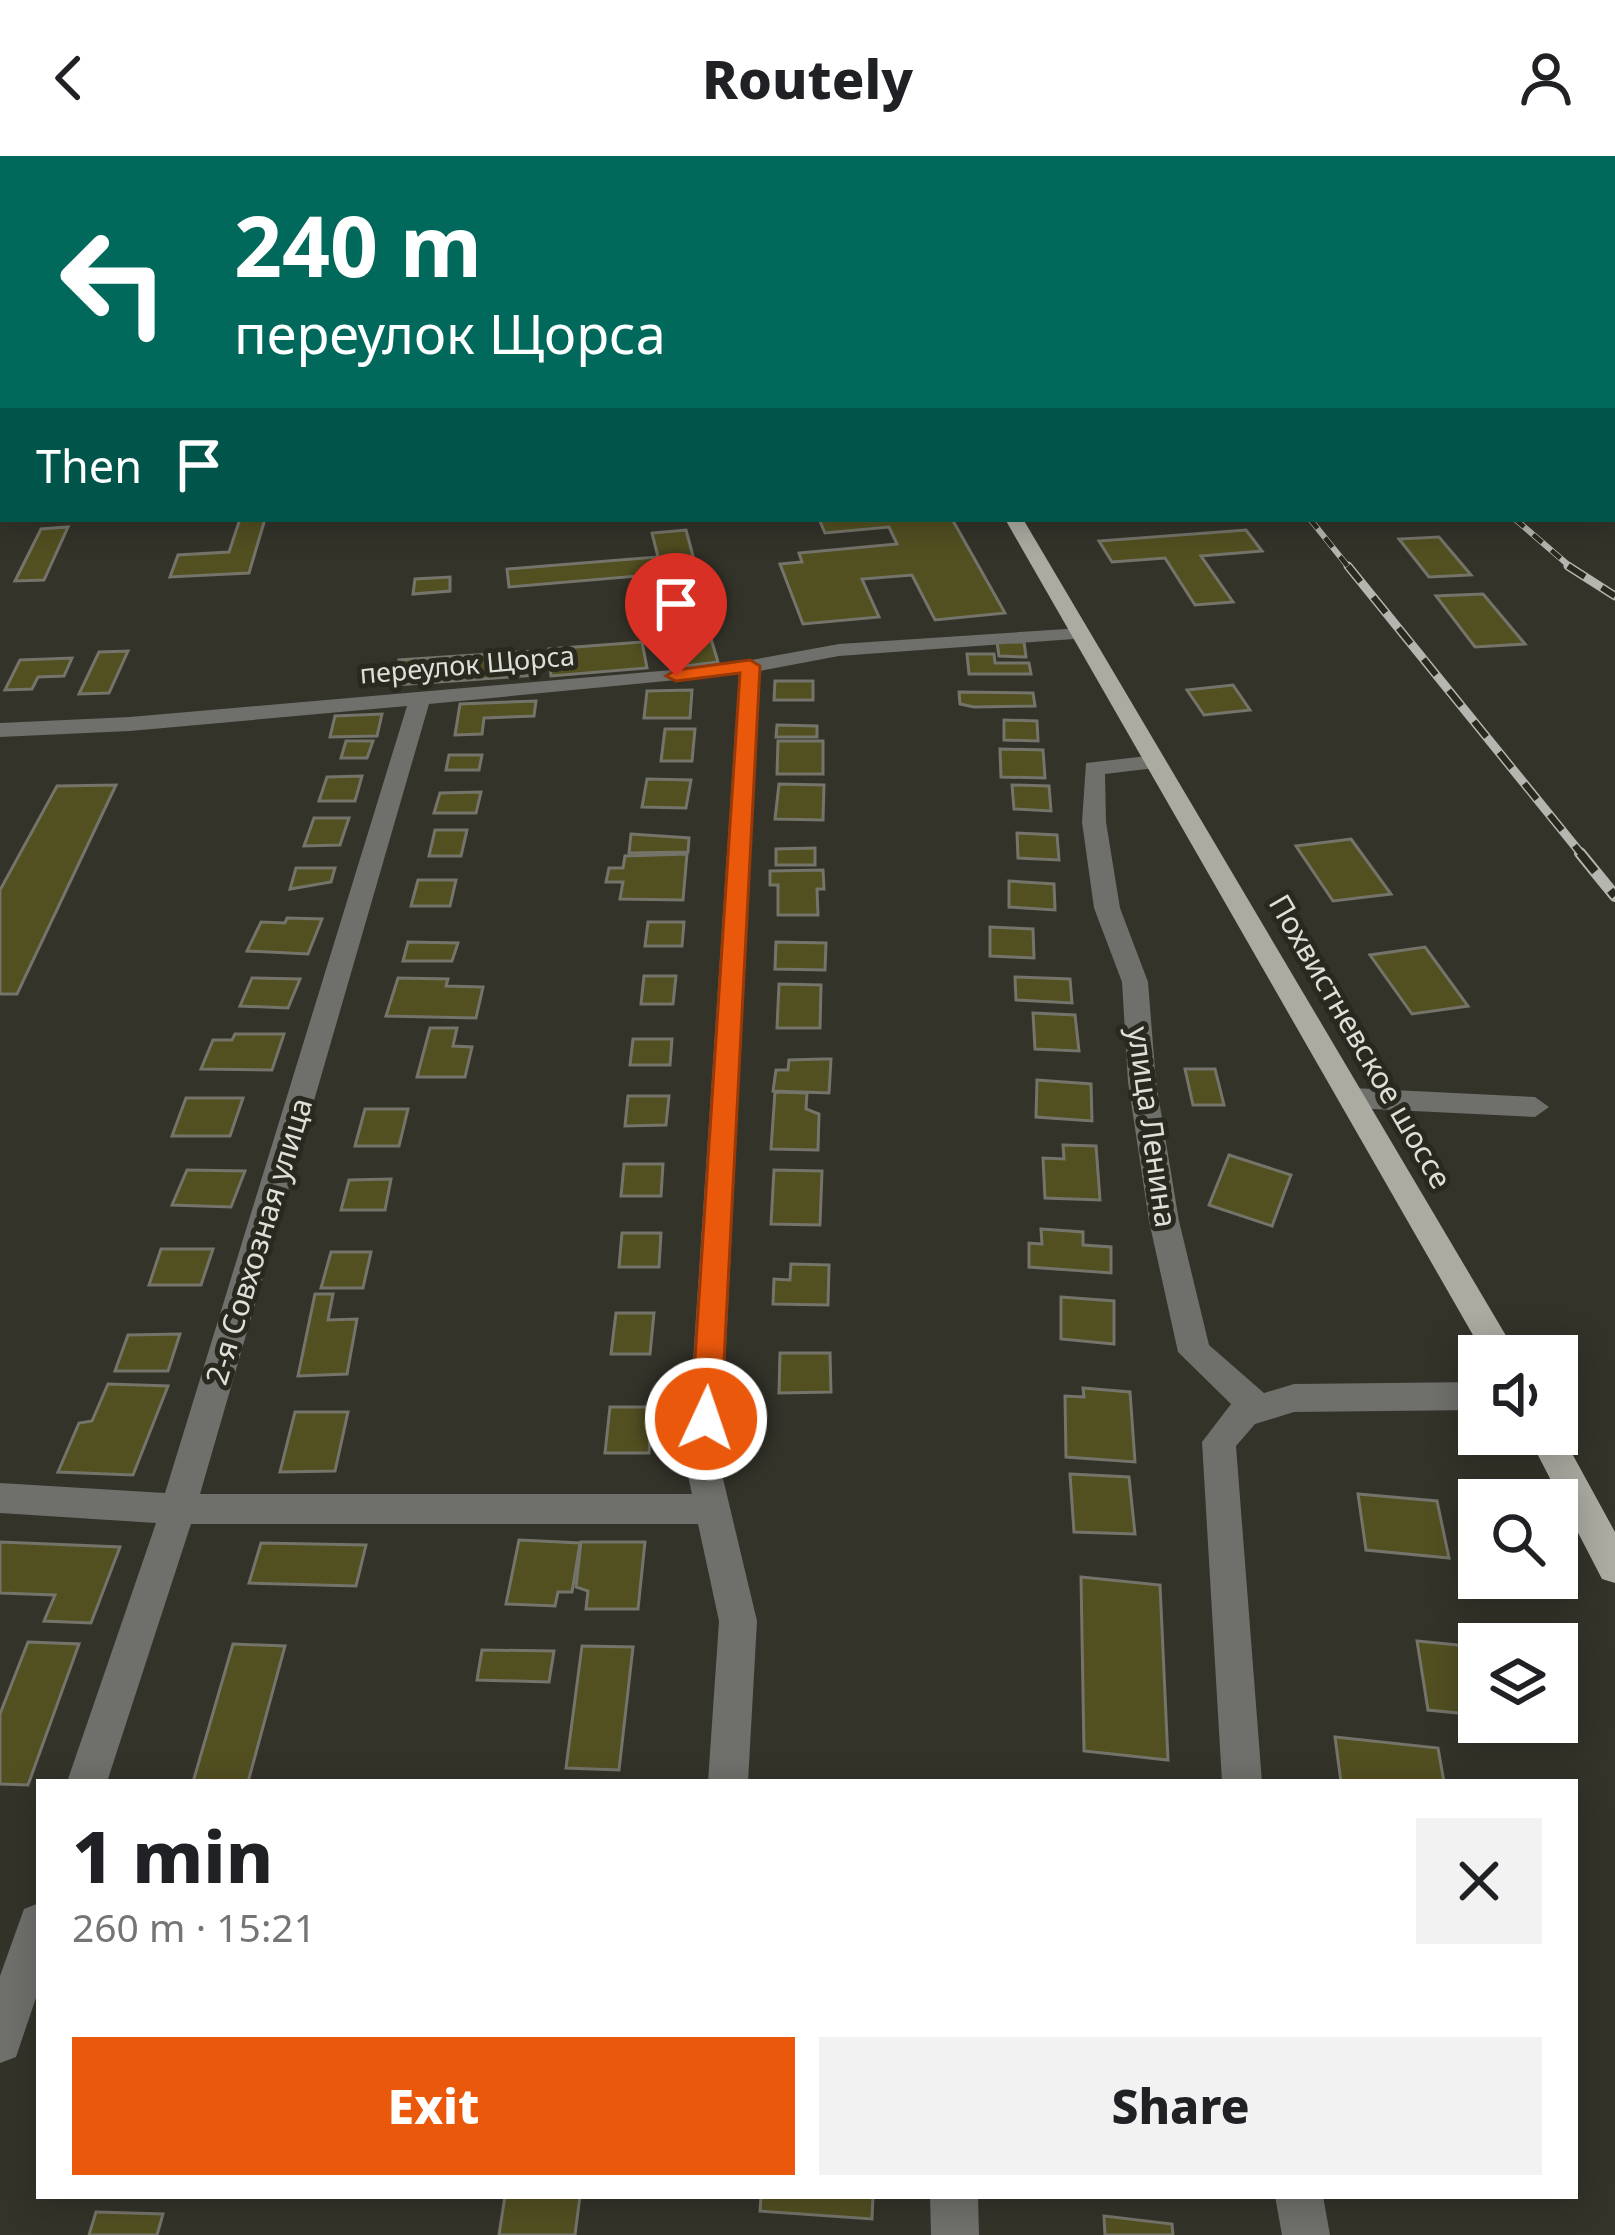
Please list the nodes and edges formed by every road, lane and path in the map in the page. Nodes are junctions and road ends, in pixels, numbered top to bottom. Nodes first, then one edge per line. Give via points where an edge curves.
1 (1016, 522) edge
2 (1081, 634) junction
3 (750, 666) junction
4 (420, 698) junction
5 (0, 730) edge
6 (1156, 762) junction
7 (1352, 1098) junction
8 (1535, 1107) dead end
9 (1490, 1335) edge
10 (1458, 1396) edge
11 (1259, 1409) junction
12 (1555, 1455) edge
13 (0, 1498) edge
14 (178, 1509) junction
15 (713, 1509) junction
16 (1615, 1567) edge
17 (88, 1779) edge
18 (728, 1779) edge
19 (1242, 1779) edge
20 (36, 1933) edge
21 (0, 2041) edge
22 (954, 2199) edge
23 (1300, 2199) edge
24 (955, 2235) edge
25 (1306, 2235) edge

1 - 2 main road
2 - 3 street, переулок Щорса via 839,650
2 - 6 main road
3 - 4 street, переулок Щорса
3 - 15 street via 703,1466
4 - 5 street, переулок Щорса
4 - 14 street, 2-я Совхозная улица
6 - 7 main road, Похвистневское шоссе
6 - 11 street, улица Ленина via 1094,768 1107,908 1135,982 1164,1221 1194,1352
7 - 8 street
7 - 9 main road, Похвистневское шоссе
10 - 11 street via 1294,1398
11 - 19 street via 1244,1413 1219,1442
12 - 16 main road
13 - 14 street
14 - 15 street
14 - 17 street, 2-я Совхозная улица
15 - 18 street via 738,1621
20 - 21 street
22 - 24 street
23 - 25 street

